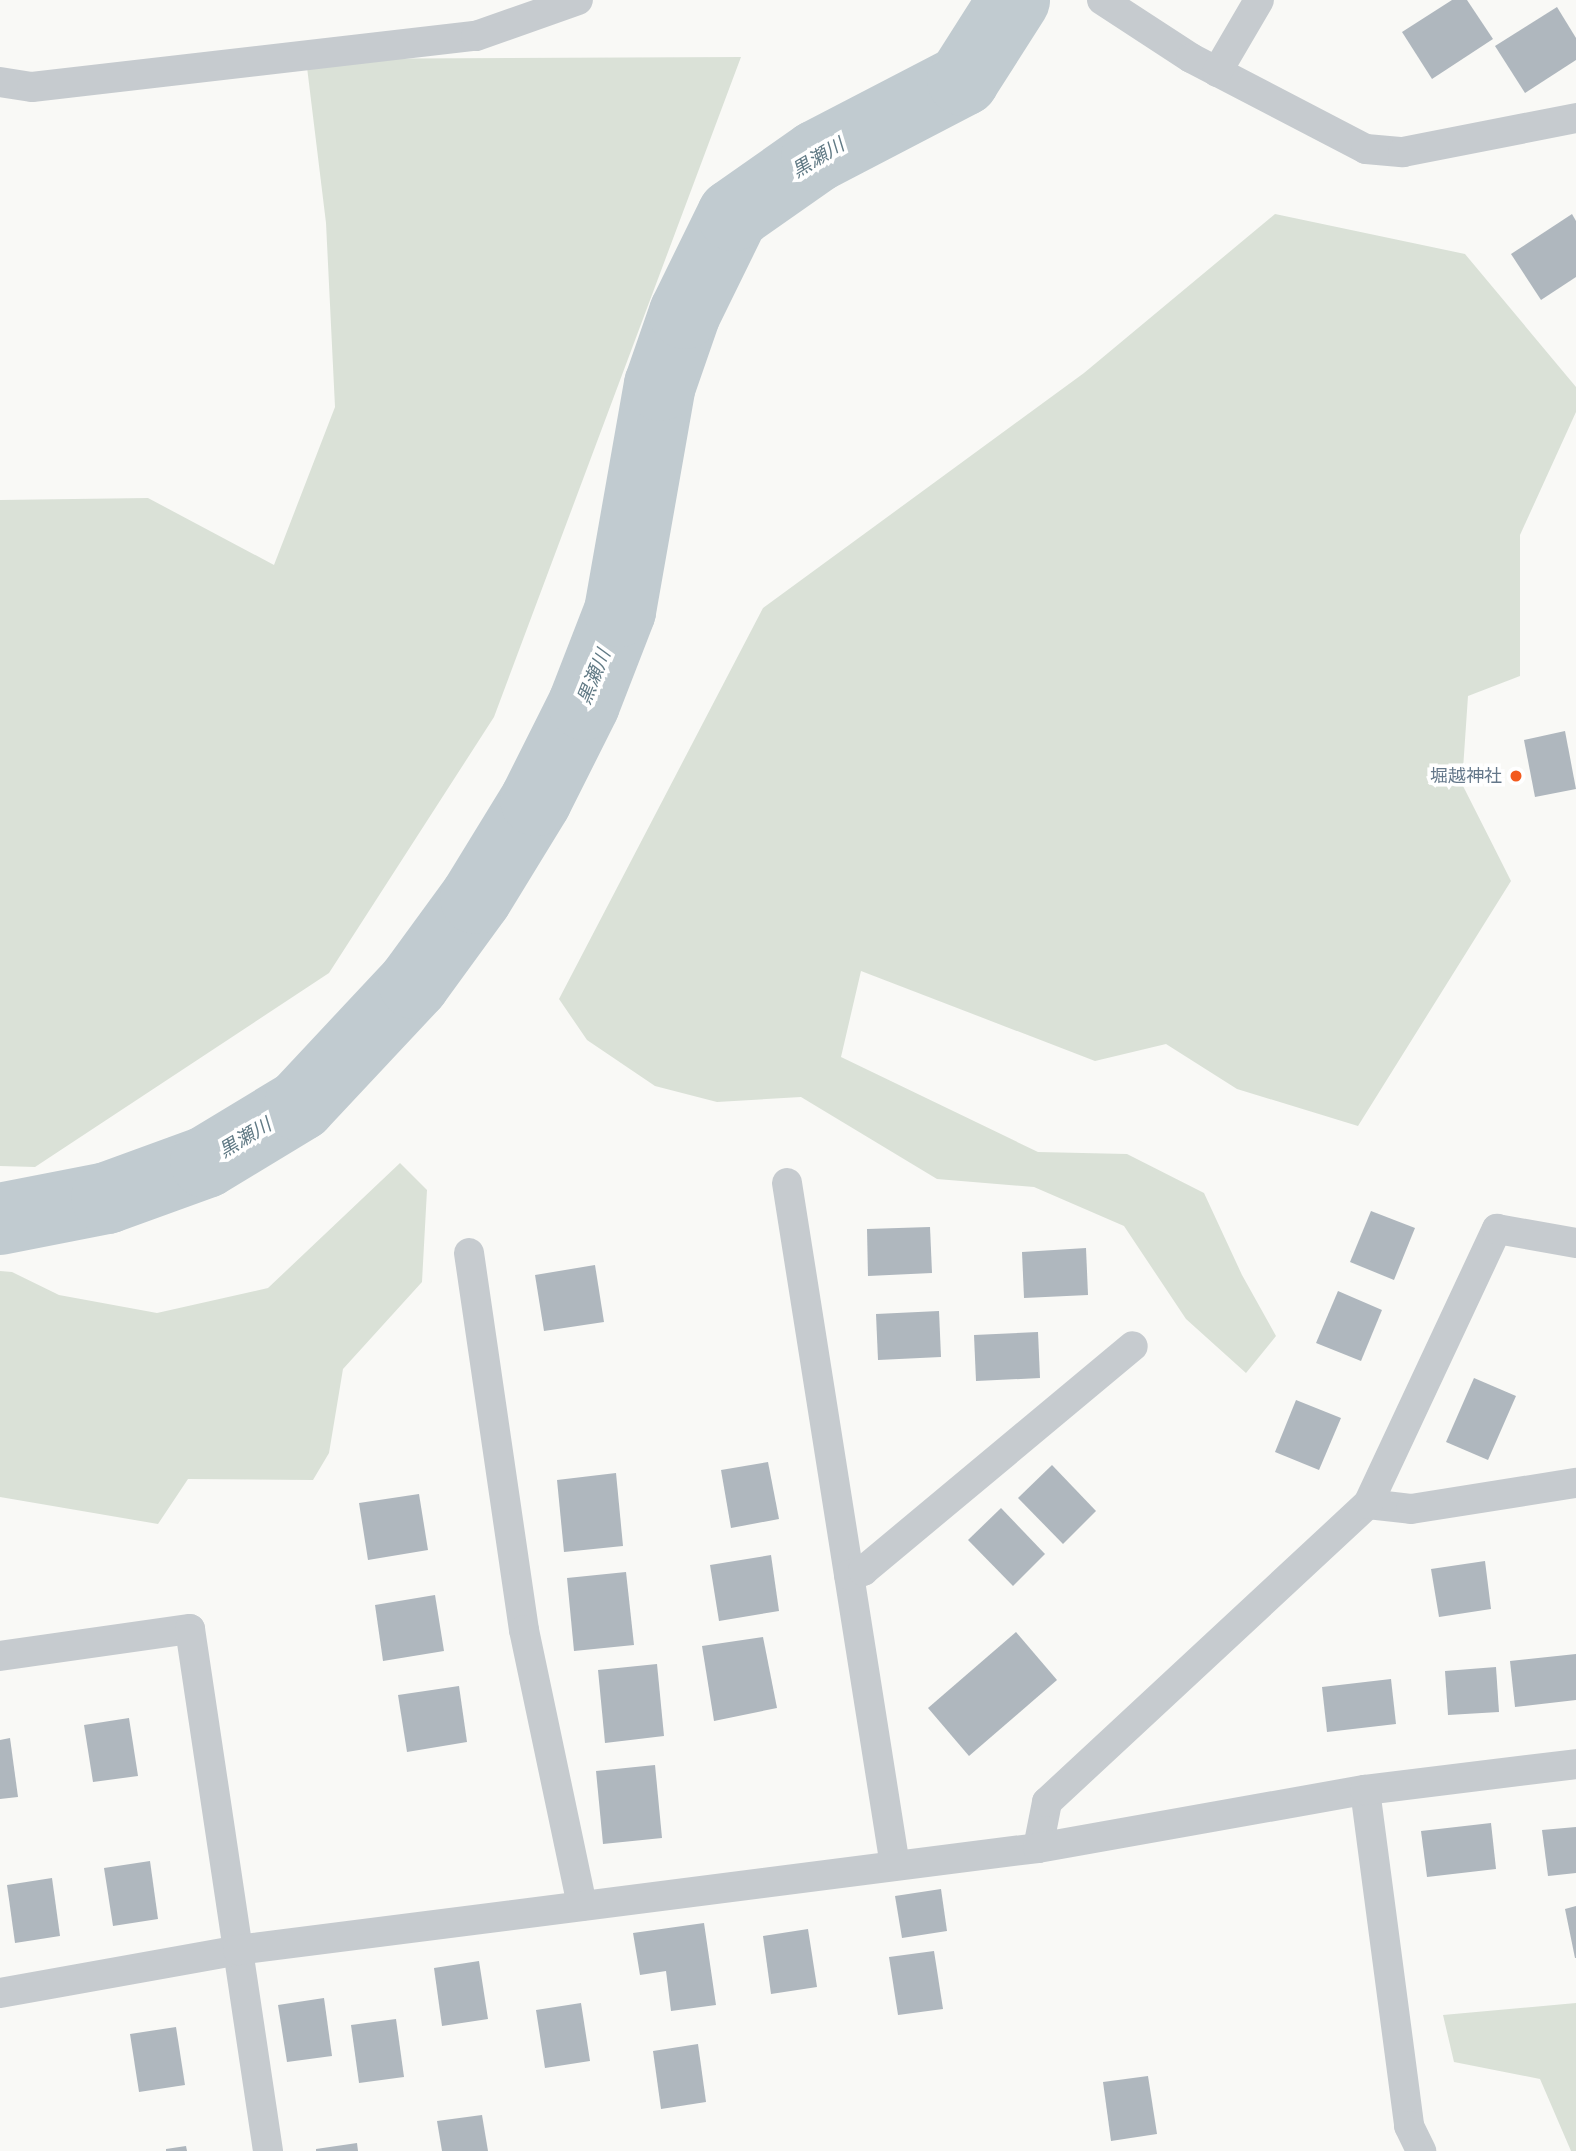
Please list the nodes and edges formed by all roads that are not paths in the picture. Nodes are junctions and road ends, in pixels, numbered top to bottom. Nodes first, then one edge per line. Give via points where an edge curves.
1 (1102, 0) edge
2 (1259, 0) edge
3 (569, 1) edge
4 (1204, 65) junction
5 (0, 82) edge
6 (1576, 118) edge
7 (787, 1183) dead end
8 (1576, 1243) edge
9 (469, 1253) dead end
10 (1133, 1346) dead end
11 (1576, 1483) edge
12 (1368, 1504) junction
13 (849, 1575) junction
14 (0, 1656) edge
15 (1576, 1764) edge
16 (1365, 1790) junction
17 (1038, 1848) junction
18 (895, 1866) junction
19 (582, 1906) junction
20 (238, 1950) junction
21 (0, 1993) edge
22 (268, 2151) edge
23 (1421, 2151) edge

1 - 4 street
2 - 4 street
3 - 5 street via 476,36 32,87
4 - 6 street via 1366,149 1403,152
7 - 13 street
8 - 12 street via 1496,1229
9 - 19 street via 524,1630
10 - 13 street via 863,1571
11 - 12 street via 1411,1509
12 - 17 street via 1048,1802
13 - 18 street
14 - 20 street via 190,1629
15 - 16 street
16 - 17 street
16 - 23 street via 1409,2126
17 - 18 street
18 - 19 street
19 - 20 street
20 - 21 street
20 - 22 street

